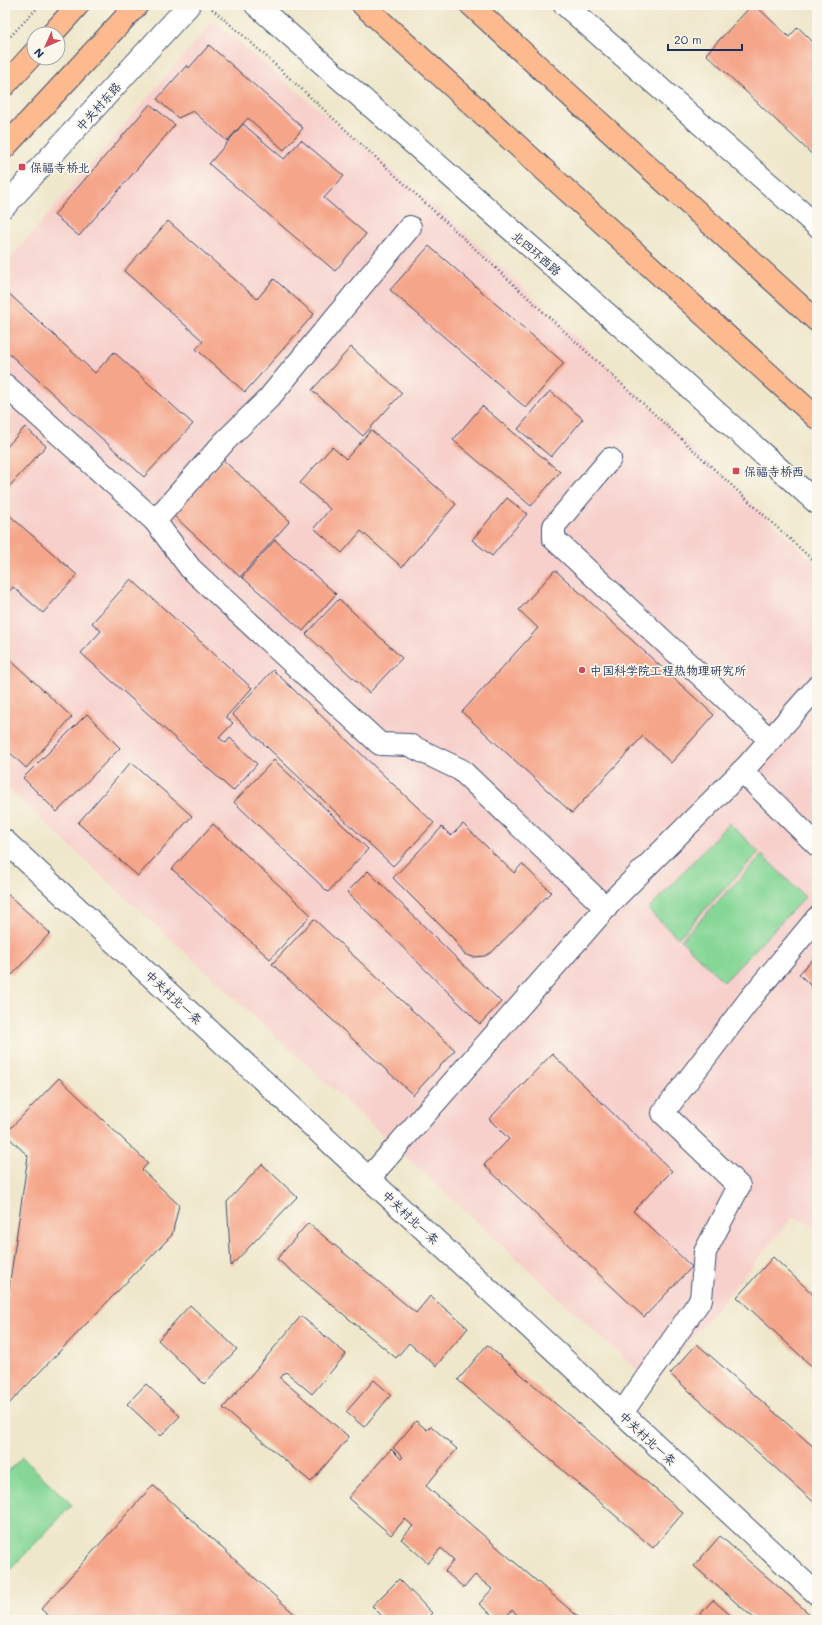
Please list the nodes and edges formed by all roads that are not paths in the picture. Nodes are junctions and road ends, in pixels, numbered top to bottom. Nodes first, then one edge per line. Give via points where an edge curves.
1 (78, 5) edge
2 (137, 5) edge
3 (189, 5) edge
4 (256, 5) edge
5 (363, 5) edge
6 (470, 5) edge
7 (565, 5) edge
8 (59, 26) edge
9 (26, 62) edge
10 (5, 85) edge
11 (5, 147) edge
12 (5, 206) edge
13 (817, 226) edge
14 (410, 227) dead end
15 (817, 321) edge
16 (5, 385) edge
17 (817, 418) edge
18 (610, 459) dead end
19 (817, 503) edge
20 (155, 521) junction
21 (817, 687) edge
22 (770, 740) junction
23 (742, 771) junction
24 (5, 841) edge
25 (817, 845) edge
26 (606, 908) junction
27 (817, 918) edge
28 (369, 1178) junction
29 (622, 1413) junction
30 (817, 1594) edge

1 - 8 main road
2 - 11 main road
3 - 12 street, 中关村东路
4 - 19 street, 北四环西路 via 639,342
5 - 17 main road
6 - 15 main road
7 - 13 street
9 - 10 main road
14 - 20 street via 268,398 225,441
16 - 20 street
18 - 22 street via 554,526 554,538
20 - 26 street via 190,568 380,744 409,745 461,770
21 - 22 street
22 - 23 street
23 - 25 street
23 - 26 street
24 - 28 street, 中关村北一条
26 - 28 street
27 - 29 street via 750,999 664,1113 739,1186 705,1252 701,1299
28 - 29 street, 中关村北一条
29 - 30 street, 中关村北一条

